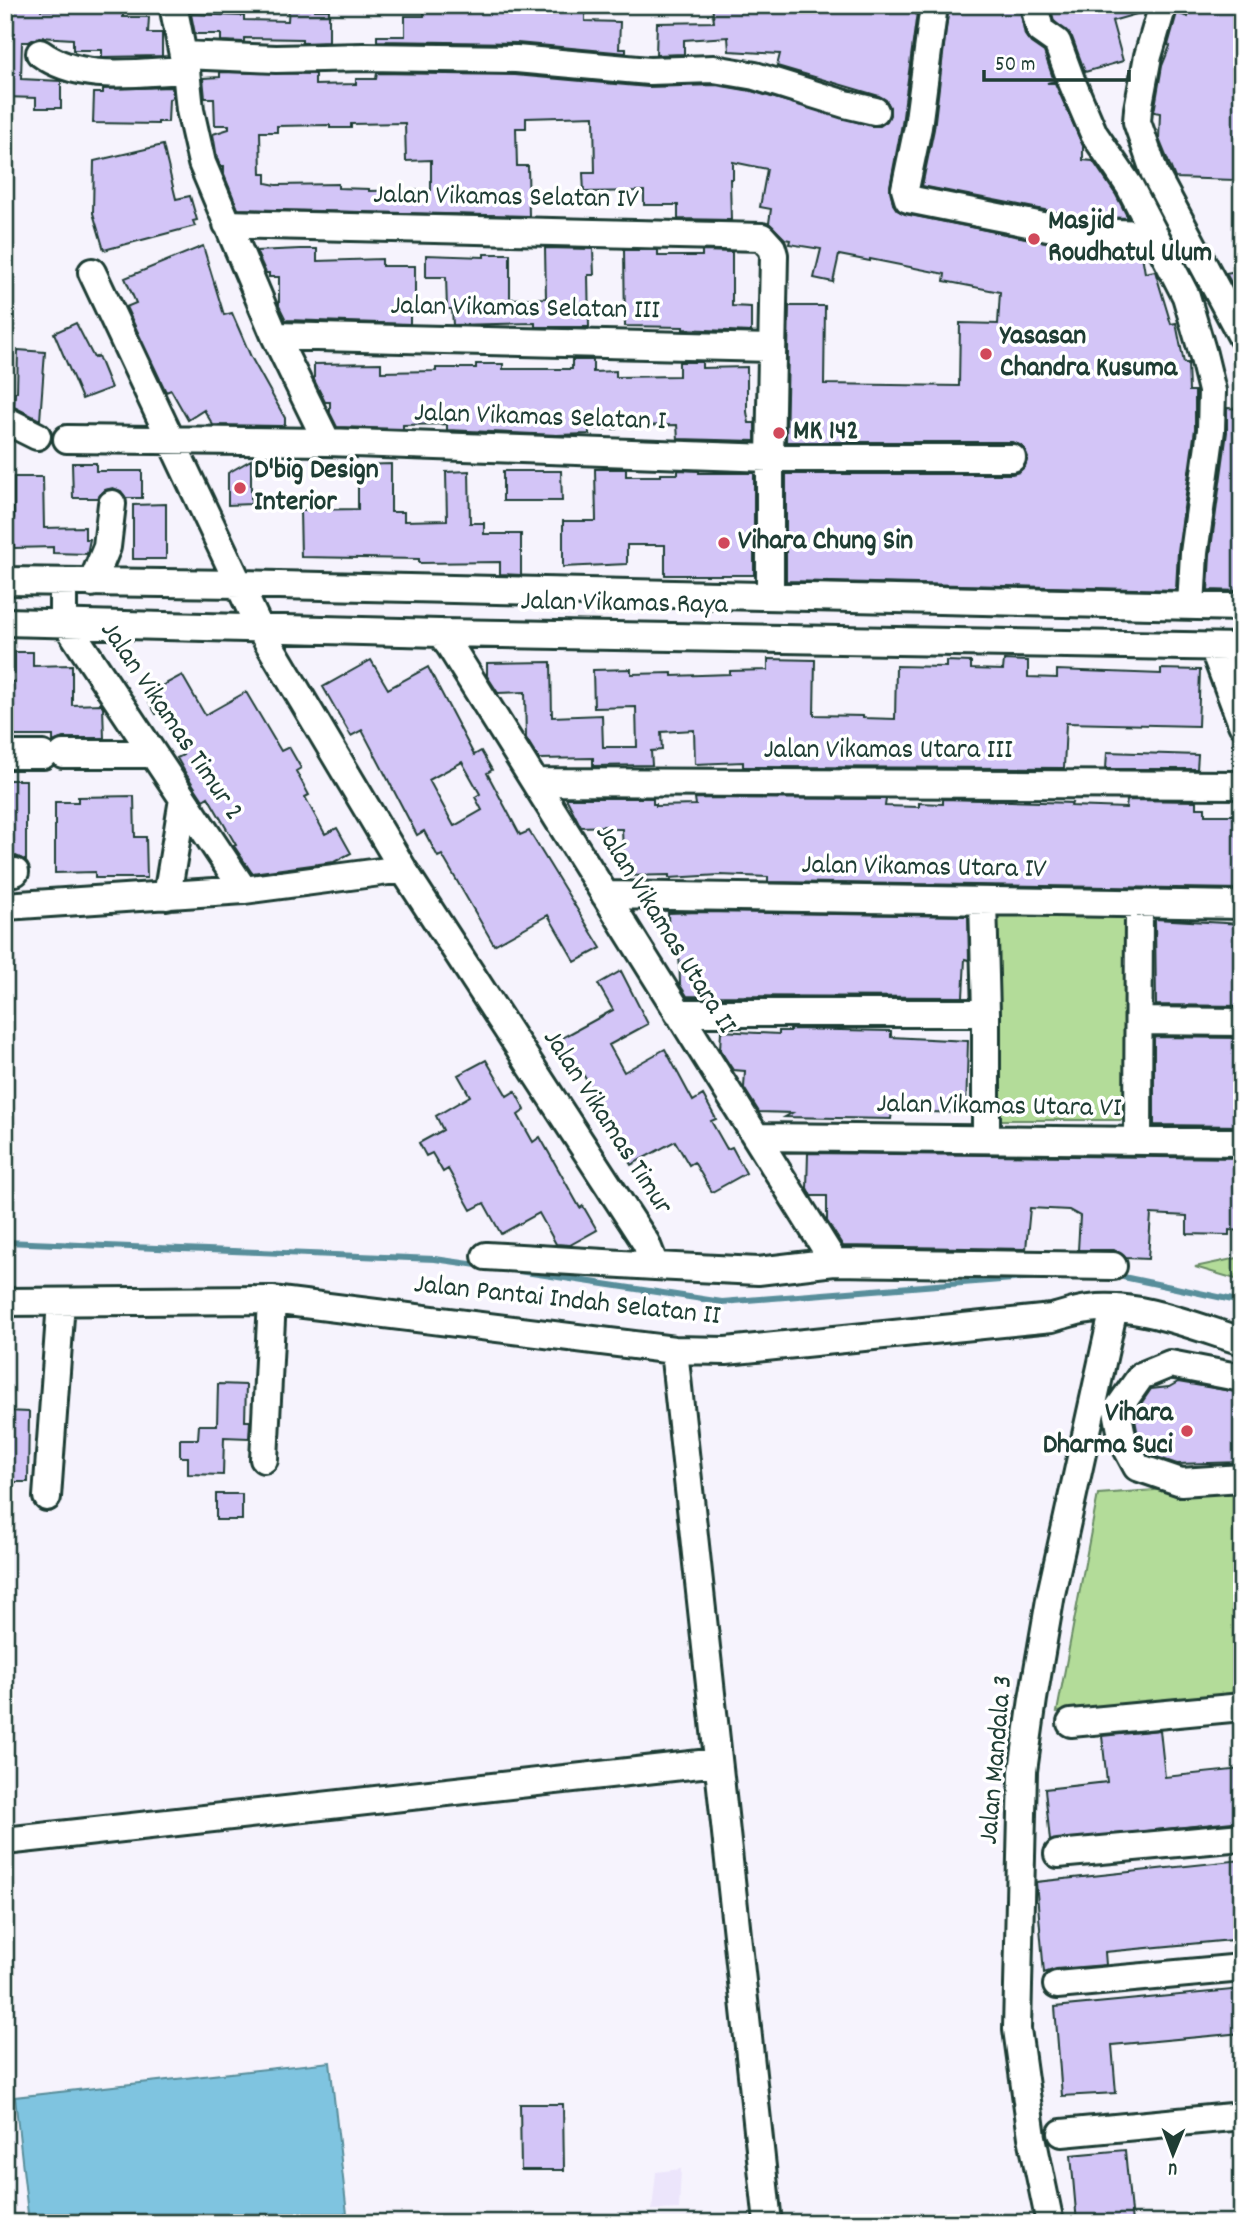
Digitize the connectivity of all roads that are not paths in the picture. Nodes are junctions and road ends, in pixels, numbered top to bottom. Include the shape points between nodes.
1 (173, 5) edge
2 (934, 5) edge
3 (1034, 5) edge
4 (1163, 5) edge
5 (40, 53) dead end
6 (184, 62) junction
7 (875, 111) dead end
8 (227, 224) junction
9 (1153, 234) junction
10 (92, 272) dead end
11 (275, 336) junction
12 (1242, 337) edge
13 (772, 348) junction
14 (5, 420) edge
15 (37, 436) dead end
16 (67, 439) dead end
17 (170, 440) junction
18 (327, 442) junction
19 (770, 458) junction
20 (1012, 458) dead end
21 (112, 504) dead end
22 (5, 582) edge
23 (92, 583) junction
24 (242, 588) junction
25 (770, 596) junction
26 (64, 603) junction
27 (1191, 606) junction
28 (1242, 607) edge
29 (5, 622) edge
30 (257, 622) junction
31 (440, 633) junction
32 (1213, 647) junction
33 (1242, 647) edge
34 (1242, 724) edge
35 (153, 754) junction
36 (5, 755) edge
37 (535, 782) junction
38 (1242, 785) edge
39 (183, 799) junction
40 (403, 869) junction
41 (244, 890) junction
42 (605, 895) junction
43 (167, 896) junction
44 (983, 901) junction
45 (1139, 904) junction
46 (1242, 905) edge
47 (5, 906) edge
48 (678, 1013) junction
49 (986, 1013) junction
50 (1139, 1021) junction
51 (1242, 1022) edge
52 (756, 1137) junction
53 (986, 1138) junction
54 (1138, 1141) junction
55 (1242, 1142) edge
56 (486, 1256) dead end
57 (834, 1262) junction
58 (655, 1266) junction
59 (1112, 1266) dead end
60 (272, 1300) junction
61 (5, 1302) edge
62 (61, 1302) junction
63 (1114, 1308) junction
64 (1242, 1341) edge
65 (674, 1350) junction
66 (1242, 1378) edge
67 (264, 1459) dead end
68 (1242, 1478) edge
69 (47, 1497) dead end
70 (1242, 1707) edge
71 (1071, 1723) dead end
72 (718, 1762) junction
73 (1242, 1837) edge
74 (5, 1840) edge
75 (1058, 1854) dead end
76 (1242, 1968) edge
77 (1057, 1985) dead end
78 (1242, 2116) edge
79 (1062, 2133) dead end
80 (768, 2223) edge
81 (1050, 2223) edge

1 - 6 street
2 - 9 street via 905,189 908,199 1073,232
3 - 9 street via 1040,30 1057,42 1094,134 1130,187
4 - 12 street via 1137,122 1155,174
5 - 6 street via 65,66 108,74
6 - 7 street via 516,59 649,71 714,69 755,76
6 - 8 street via 197,146
8 - 11 street
8 - 13 street, Jalan Vikamas Selatan IV via 755,236 768,242 774,255
9 - 27 street via 1186,296 1212,391
10 - 17 street, Jalan Vikamas Timur
11 - 13 street, Jalan Vikamas Selatan III
11 - 18 street
13 - 19 street
14 - 15 street
16 - 17 street, Jalan Vikamas Selatan I
17 - 18 street, Jalan Vikamas Selatan I
17 - 24 street, Jalan Vikamas Timur
18 - 19 street, Jalan Vikamas Selatan I
19 - 20 street, Jalan Vikamas Selatan I
19 - 25 street
21 - 23 street via 107,547
22 - 26 street, Jalan Vikamas Raya
23 - 24 street, Jalan Vikamas Raya
23 - 26 street, Jalan Vikamas Raya
24 - 25 street, Jalan Vikamas Raya
24 - 30 street, Jalan Vikamas Timur
25 - 27 street, Jalan Vikamas Raya
26 - 29 street, Jalan Vikamas Raya
26 - 30 street, Jalan Vikamas Raya
26 - 35 street, Jalan Vikamas Timur 2
27 - 28 street, Jalan Vikamas Raya
30 - 31 street, Jalan Vikamas Raya
30 - 40 street, Jalan Vikamas Timur
31 - 32 street, Jalan Vikamas Raya
31 - 37 street, Jalan Vikamas Utara II
32 - 33 street, Jalan Vikamas Raya
32 - 34 street
35 - 36 street
35 - 39 street, Jalan Vikamas Timur 2
37 - 38 street, Jalan Vikamas Utara III
37 - 42 street, Jalan Vikamas Utara II
39 - 41 street, Jalan Vikamas Timur 2
39 - 43 street
40 - 41 street
40 - 58 street, Jalan Vikamas Timur via 646,1243
41 - 43 street
42 - 44 street, Jalan Vikamas Utara IV
42 - 48 street, Jalan Vikamas Utara II
43 - 47 street
44 - 45 street, Jalan Vikamas Utara IV
44 - 49 street
45 - 46 street, Jalan Vikamas Utara IV
45 - 50 street
48 - 49 street
48 - 52 street, Jalan Vikamas Utara II
49 - 53 street
50 - 51 street
50 - 54 street
52 - 53 street, Jalan Vikamas Utara VI
52 - 57 street, Jalan Vikamas Utara II
53 - 54 street, Jalan Vikamas Utara VI
54 - 55 street, Jalan Vikamas Utara VI
56 - 58 street
57 - 58 street via 758,1271
57 - 59 street
60 - 62 street, Jalan Pantai Indah Selatan II
60 - 65 street, Jalan Pantai Indah Selatan II
60 - 67 street
61 - 62 street, Jalan Pantai Indah Selatan II
62 - 69 street
63 - 64 street, Jalan Pantai Indah Selatan II
63 - 65 street, Jalan Pantai Indah Selatan II via 757,1349
63 - 81 street, Jalan Mandala 3 via 1051,1594 1023,1771 1017,2029
65 - 72 street
66 - 68 street via 1170,1364 1141,1376 1117,1410 1123,1441 1137,1467 1181,1482
70 - 71 street
72 - 74 street
72 - 80 street
73 - 75 street
76 - 77 street
78 - 79 street

